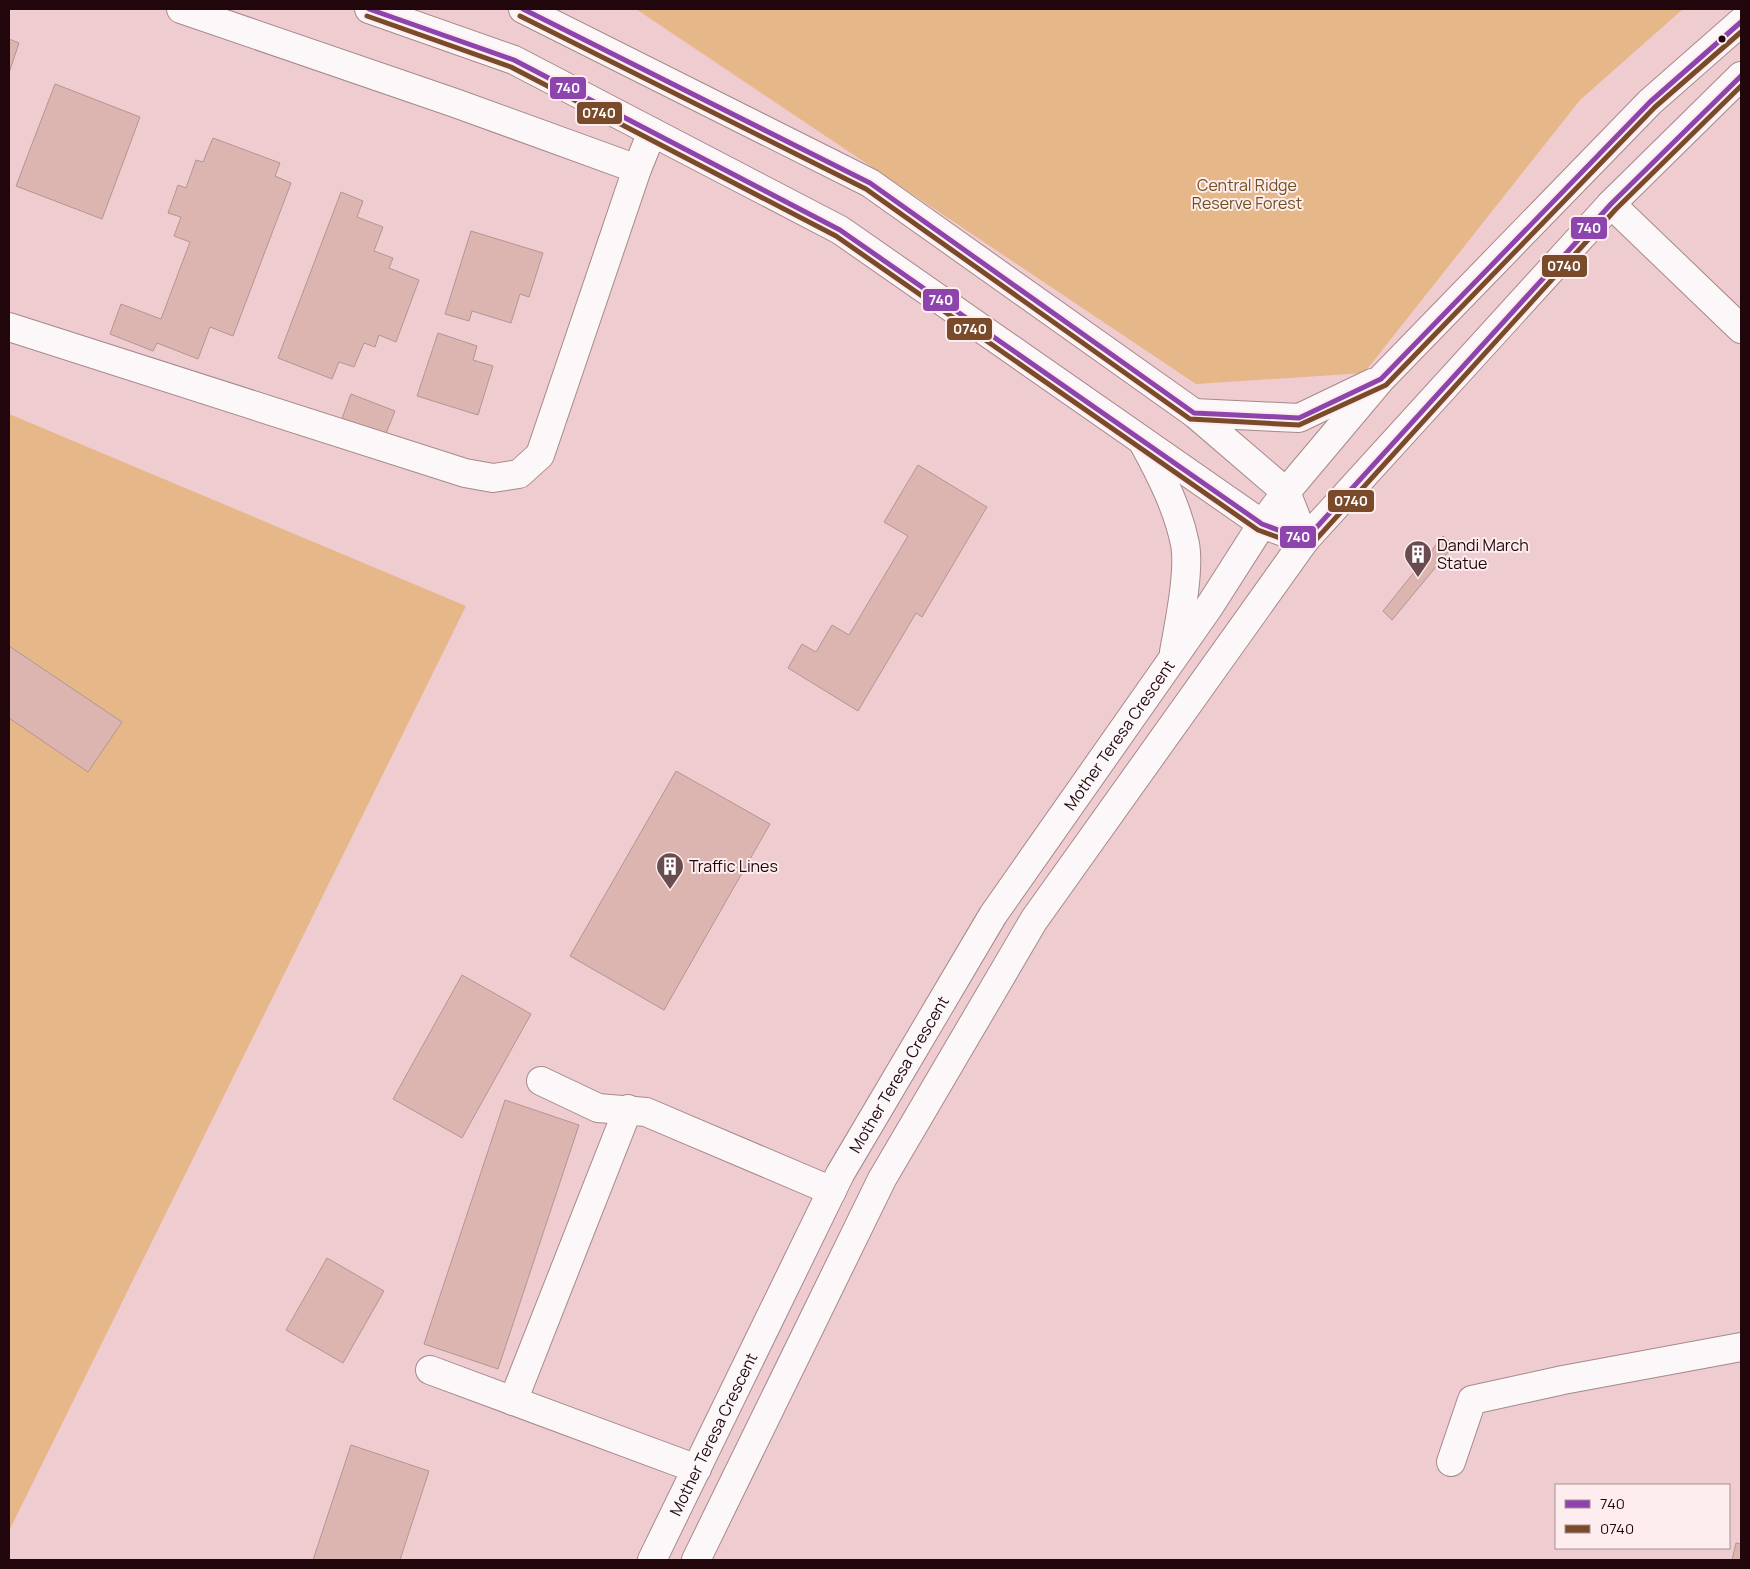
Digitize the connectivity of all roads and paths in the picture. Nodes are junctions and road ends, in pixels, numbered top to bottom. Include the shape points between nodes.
1 (181, 9) edge
2 (369, 9) edge
3 (523, 9) edge
4 (1741, 22) edge
5 (1741, 76) edge
6 (652, 132) junction
7 (637, 169) junction
8 (1611, 204) junction
9 (9, 327) edge
10 (1741, 329) edge
11 (1381, 379) junction
12 (1194, 413) junction
13 (1142, 442) junction
14 (1286, 492) junction
15 (1262, 524) junction
16 (1305, 540) junction
17 (1173, 658) junction
18 (541, 1080) dead end
19 (628, 1109) junction
20 (832, 1191) junction
21 (1741, 1347) edge
22 (430, 1370) dead end
23 (513, 1401) junction
24 (1451, 1462) dead end
25 (697, 1470) junction
26 (652, 1560) edge
27 (696, 1560) edge

1 - 7 main road
2 - 6 main road via 514,60
3 - 12 main road via 870,183
4 - 11 main road, Mother Teresa Crescent via 1650,102
5 - 8 main road
6 - 7 main road
6 - 13 main road via 840,230
7 - 9 main road via 540,455 520,474 493,478 465,473
8 - 10 main road
8 - 16 main road
11 - 12 main road via 1299,418
11 - 14 main road, Mother Teresa Crescent
12 - 14 main road
13 - 15 main road
13 - 17 main road via 1170,497 1186,546 1184,590
14 - 15 main road, Mother Teresa Crescent
14 - 16 main road
15 - 16 main road
15 - 17 main road, Mother Teresa Crescent
16 - 27 main road via 1034,920 882,1179
17 - 20 main road, Mother Teresa Crescent via 993,915
18 - 19 main road via 598,1108
19 - 20 main road via 646,1112
19 - 23 main road
20 - 25 main road, Mother Teresa Crescent
21 - 24 main road via 1472,1400
22 - 23 main road
23 - 25 main road
25 - 26 main road, Mother Teresa Crescent

